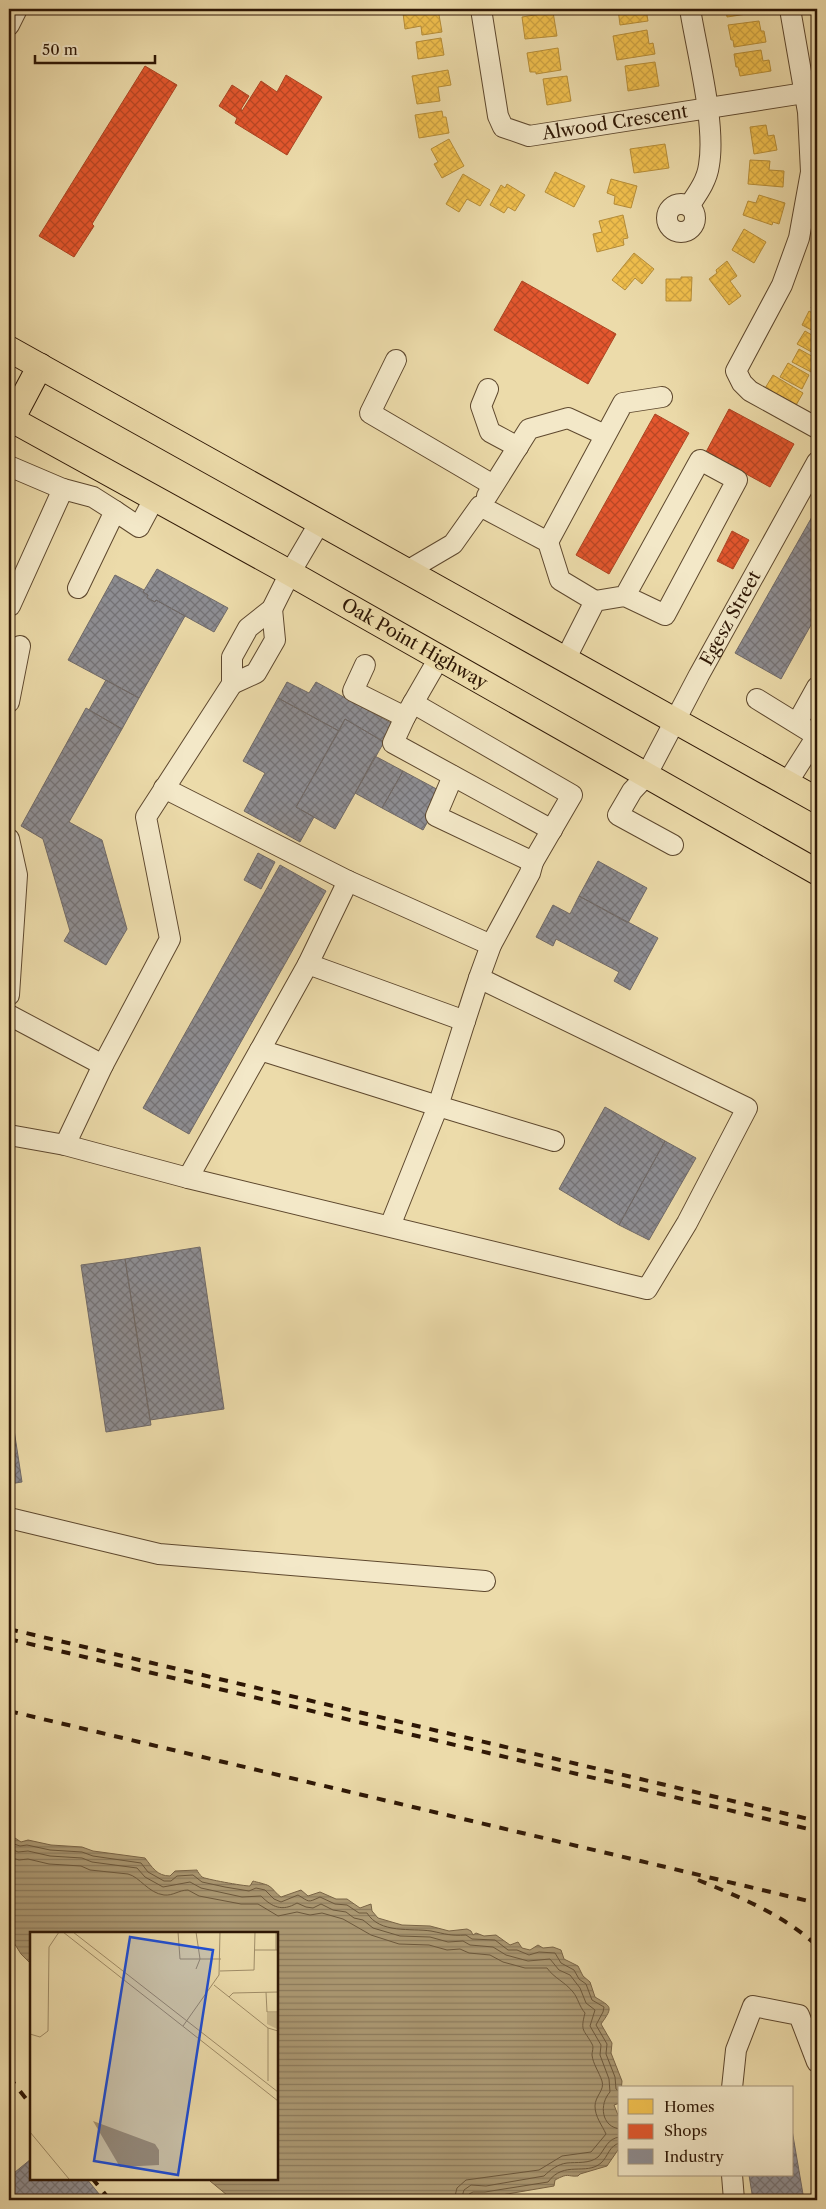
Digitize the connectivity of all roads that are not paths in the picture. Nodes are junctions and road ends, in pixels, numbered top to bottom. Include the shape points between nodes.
1 (17, 9) edge
2 (481, 9) edge
3 (690, 9) edge
4 (790, 9) edge
5 (9, 25) edge
6 (811, 92) edge
7 (707, 108) junction
8 (689, 206) dead end
9 (9, 349) edge
10 (396, 360) dead end
11 (40, 366) junction
12 (488, 389) dead end
13 (662, 397) dead end
14 (10, 419) edge
15 (817, 428) edge
16 (605, 435) junction
17 (518, 447) junction
18 (817, 462) edge
19 (9, 466) edge
20 (493, 485) junction
21 (63, 489) junction
22 (154, 498) junction
23 (480, 506) junction
24 (115, 511) junction
25 (320, 522) junction
26 (548, 542) junction
27 (407, 571) junction
28 (290, 574) junction
29 (78, 588) dead end
30 (625, 596) junction
31 (595, 600) junction
32 (10, 606) edge
33 (272, 609) junction
34 (20, 646) dead end
35 (439, 658) junction
36 (565, 660) junction
37 (365, 665) dead end
38 (232, 684) junction
39 (817, 687) edge
40 (756, 699) dead end
41 (9, 702) edge
42 (409, 710) junction
43 (676, 720) junction
44 (797, 723) junction
45 (817, 736) edge
46 (453, 776) junction
47 (646, 776) junction
48 (787, 783) junction
49 (164, 788) junction
50 (817, 800) edge
51 (552, 830) junction
52 (9, 839) edge
53 (673, 845) dead end
54 (533, 862) junction
55 (817, 872) edge
56 (348, 880) junction
57 (491, 945) junction
58 (308, 964) junction
59 (479, 978) junction
60 (9, 995) edge
61 (9, 1014) edge
62 (464, 1021) junction
63 (260, 1050) junction
64 (103, 1065) junction
65 (438, 1106) junction
66 (9, 1135) edge
67 (554, 1141) dead end
68 (65, 1146) junction
69 (188, 1178) junction
70 (390, 1226) junction
71 (9, 1518) edge
72 (485, 1581) dead end
73 (817, 2062) edge
74 (732, 2086) edge
75 (732, 2176) edge
76 (734, 2200) edge

1 - 5 street
2 - 7 street, Alwood Crescent via 502,127 529,136
3 - 7 street
4 - 6 street
6 - 7 street, Alwood Crescent
6 - 15 street via 808,112 811,172 799,238 782,285 736,371 742,384 750,391
7 - 8 street via 709,165 705,179
9 - 11 main road
10 - 20 street via 370,413
11 - 14 main road
11 - 25 main road
12 - 17 street via 481,406 490,432
13 - 16 street via 623,404
14 - 22 main road, Oak Point Highway
16 - 17 street via 568,418 529,429
16 - 26 street
17 - 20 street
18 - 43 street, Egesz Street
19 - 21 street
20 - 23 street
21 - 24 street via 93,497
21 - 32 street
22 - 24 street via 140,527
22 - 28 main road, Oak Point Highway
23 - 26 street
23 - 27 street via 453,544
24 - 29 street
25 - 27 main road
25 - 28 street
26 - 31 street via 560,580
27 - 36 main road
28 - 33 street
28 - 35 main road, Oak Point Highway
30 - 30 street via 665,615 737,480 700,460
30 - 31 street
31 - 36 street
33 - 38 street via 248,628 232,657
33 - 38 street via 275,640 256,673
34 - 41 street
35 - 42 street
35 - 47 main road, Oak Point Highway
36 - 43 main road
37 - 42 street via 353,691
38 - 49 street
39 - 44 street
40 - 44 street
42 - 46 street via 393,743
42 - 51 street via 572,796
43 - 47 street, Egesz Street
43 - 48 main road
44 - 45 street
45 - 48 street
46 - 51 street
46 - 54 street via 436,816
47 - 53 street, Egesz Street via 632,791 618,815
47 - 55 main road, Oak Point Highway
48 - 50 main road
49 - 56 street
49 - 64 street via 146,817 170,938
51 - 54 street
52 - 60 street via 17,875
54 - 57 street
56 - 57 street
56 - 58 street
57 - 59 street
58 - 62 street
58 - 63 street
59 - 62 street
59 - 70 street via 747,1108 687,1223 647,1289
61 - 64 street
62 - 65 street
63 - 65 street
63 - 69 street
64 - 68 street
65 - 67 street
65 - 70 street
66 - 68 street
68 - 69 street
69 - 70 street
71 - 72 street via 159,1554
73 - 74 street via 799,2015 753,2006 736,2050
75 - 76 street

